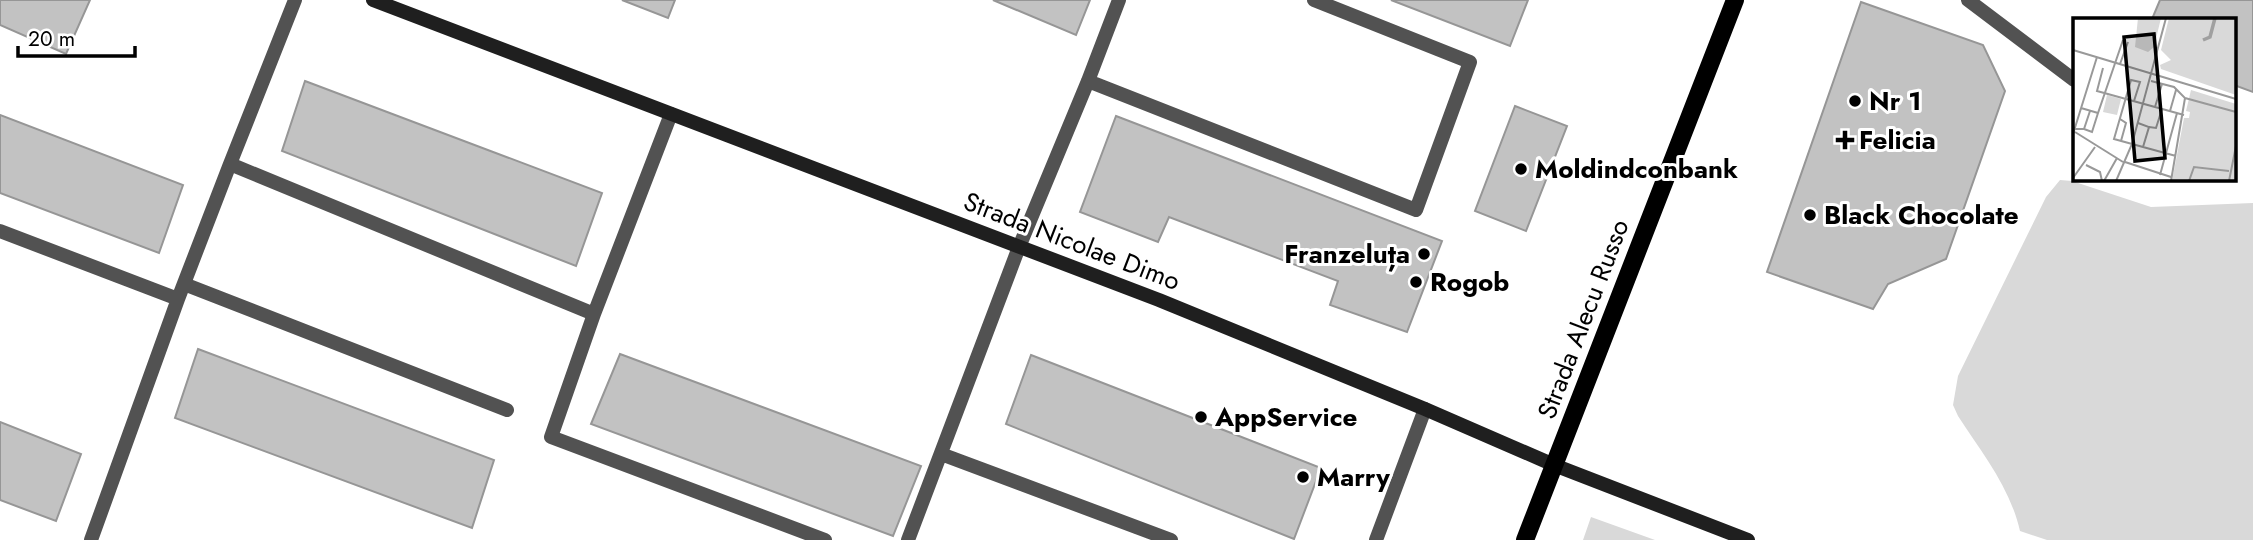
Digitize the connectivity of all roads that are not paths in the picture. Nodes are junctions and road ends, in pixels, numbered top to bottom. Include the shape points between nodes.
1 (295, 0) edge
2 (373, 0) edge
3 (1119, 0) edge
4 (1314, 0) edge
5 (1735, 0) edge
6 (1968, 0) edge
7 (2073, 79) edge
8 (1088, 81) junction
9 (671, 114) junction
10 (230, 164) junction
11 (0, 231) edge
12 (1019, 247) junction
13 (184, 284) junction
14 (178, 299) junction
15 (594, 314) junction
16 (1425, 409) junction
17 (507, 410) dead end
18 (941, 454) junction
19 (1554, 465) junction
20 (91, 540) edge
21 (825, 540) edge
22 (908, 540) edge
23 (1171, 540) edge
24 (1376, 540) edge
25 (1525, 540) edge
26 (1748, 540) edge

1 - 10 street
2 - 9 main road, Strada Nicolae Dimo
3 - 8 street
4 - 8 street via 1471,62 1416,211
5 - 19 main road, Strada Alecu Russo
6 - 7 street
8 - 12 street
9 - 12 main road, Strada Nicolae Dimo
9 - 15 street
10 - 13 street
10 - 15 street
11 - 14 street
12 - 16 main road, Strada Nicolae Dimo
12 - 18 street
13 - 14 street
13 - 17 street
14 - 20 street
15 - 21 street via 551,437
16 - 19 main road, Strada Nicolae Dimo
16 - 24 street
18 - 22 street
18 - 23 street
19 - 25 main road, Strada Alecu Russo
19 - 26 main road, Strada Nicolae Dimo

